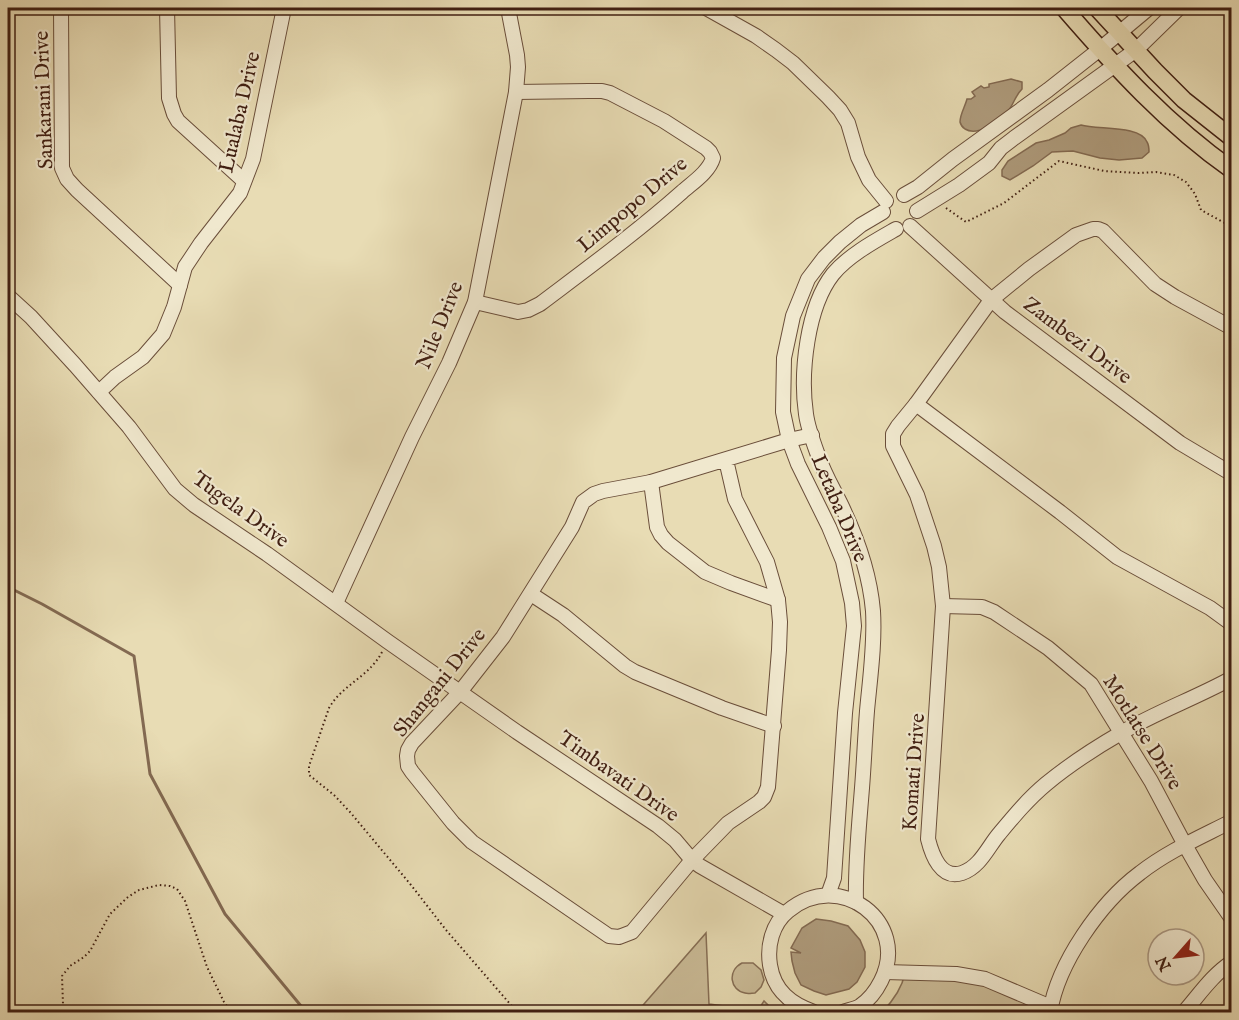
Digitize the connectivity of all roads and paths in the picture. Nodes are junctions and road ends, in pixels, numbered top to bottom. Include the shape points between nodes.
1 (61, 8) edge
2 (167, 8) edge
3 (284, 8) edge
4 (508, 8) edge
5 (706, 8) edge
6 (1064, 8) edge
7 (1097, 8) edge
8 (1149, 8) edge
9 (1179, 8) edge
10 (1120, 32) junction
11 (1100, 49) junction
12 (1136, 50) junction
13 (1115, 66) junction
14 (516, 92) junction
15 (1004, 123) junction
16 (1014, 138) junction
17 (1232, 138) edge
18 (1232, 170) edge
19 (934, 174) junction
20 (244, 181) junction
21 (947, 192) junction
22 (904, 195) junction
23 (932, 202) junction
24 (885, 207) junction
25 (917, 212) junction
26 (910, 226) junction
27 (1232, 227) edge
28 (896, 229) junction
29 (180, 285) junction
30 (8, 296) edge
31 (992, 300) junction
32 (475, 302) junction
33 (1232, 328) edge
34 (99, 392) junction
35 (916, 404) junction
36 (812, 435) junction
37 (789, 440) junction
38 (726, 460) junction
39 (1232, 474) edge
40 (651, 482) junction
41 (531, 594) junction
42 (778, 600) junction
43 (336, 603) junction
44 (943, 606) junction
45 (1232, 624) edge
46 (387, 641) junction
47 (1232, 678) edge
48 (460, 692) junction
49 (774, 726) junction
50 (1122, 732) junction
51 (1232, 821) edge
52 (1185, 845) junction
53 (692, 860) junction
54 (828, 895) junction
55 (856, 902) junction
56 (784, 914) junction
57 (1232, 919) edge
58 (1232, 962) edge
59 (885, 972) junction
60 (1051, 1010) edge
61 (61, 1012) edge
62 (231, 1012) edge
63 (517, 1012) edge
64 (814, 1012) edge
65 (843, 1012) edge
66 (1184, 1012) edge

1 - 29 street, Sankarani Drive via 62,168 66,179
2 - 20 street via 169,98 174,114
3 - 20 street, Lualaba Drive via 253,159
4 - 14 street, Nile Drive via 517,55
5 - 24 street via 777,50 840,110 858,157
6 - 11 main road
7 - 10 main road
8 - 10 street
9 - 12 street
10 - 11 street
10 - 12 main road
11 - 13 main road
11 - 15 street
12 - 13 street
12 - 17 main road via 1184,100
13 - 16 street
13 - 18 main road via 1209,155
14 - 32 street, Nile Drive
14 - 32 street, Limpopo Drive via 610,93 664,121 713,158 650,221 540,304 518,312
15 - 16 street
15 - 19 street
16 - 21 street via 989,163
19 - 21 street
19 - 22 street
20 - 29 street, Lualaba Drive via 237,198 185,267
21 - 23 street
22 - 24 street via 891,197
22 - 25 street via 913,201
23 - 25 street
23 - 27 path via 966,222 1004,203 1059,161 1104,171 1174,175 1186,182 1201,210
24 - 28 street via 885,221
24 - 37 street, Letaba Drive via 840,242 808,279 793,316 784,358 783,412
25 - 26 street
26 - 28 street
26 - 31 street, Zambezi Drive
28 - 36 street, Letaba Drive via 843,265 821,294 813,314 805,367 805,402
29 - 34 street, Lualaba Drive via 163,334 143,357
30 - 34 street, Tugela Drive
31 - 33 street, Komati Drive via 1076,235 1098,229 1155,284
31 - 35 street, Komati Drive
31 - 39 street, Zambezi Drive via 1180,443
32 - 43 street, Nile Drive
34 - 43 street, Tugela Drive via 180,494
35 - 44 street, Komati Drive via 898,426 892,441 917,495 934,546
35 - 45 street via 1117,557
36 - 37 street, Shangani Drive
36 - 55 street, Letaba Drive via 819,460 859,545 872,604
37 - 38 street, Shangani Drive
37 - 54 street, Letaba Drive via 843,561 854,626 834,878
38 - 40 street, Shangani Drive
38 - 42 street via 735,499 772,575
40 - 41 street, Shangani Drive via 603,490 583,502
40 - 42 street via 657,527 668,543 705,572
41 - 48 street, Shangani Drive
41 - 49 street via 564,615 634,672
42 - 49 street
43 - 46 street, Tugela Drive
44 - 50 street, Motlatse Drive via 989,609 1048,648 1091,684
44 - 50 street, Komati Drive via 928,839 937,864 944,870 951,874 973,867 1045,784
46 - 48 street, Tugela Drive
46 - 63 path via 373,666 333,701 309,775 366,830
47 - 50 street, Komati Drive
48 - 53 street, Timbavati Drive via 658,826
48 - 53 street, Shangani Drive via 412,743 407,756 417,780 472,842 597,929 615,937 632,932
49 - 53 street via 764,797 728,823
50 - 52 street, Motlatse Drive
51 - 52 street
52 - 57 street, Motlatse Drive
52 - 60 street via 1138,874 1095,919 1065,966
53 - 56 street, Timbavati Drive
54 - 55 street
54 - 56 street via 796,903
55 - 59 street via 872,915 883,932
56 - 64 street via 772,932 768,953 771,974 782,993 798,1007
58 - 66 street via 1209,981
59 - 60 street via 985,979
59 - 65 street via 876,991 860,1006
61 - 62 path via 62,975 90,951 112,911 135,892 165,885 175,887 183,896 207,967

